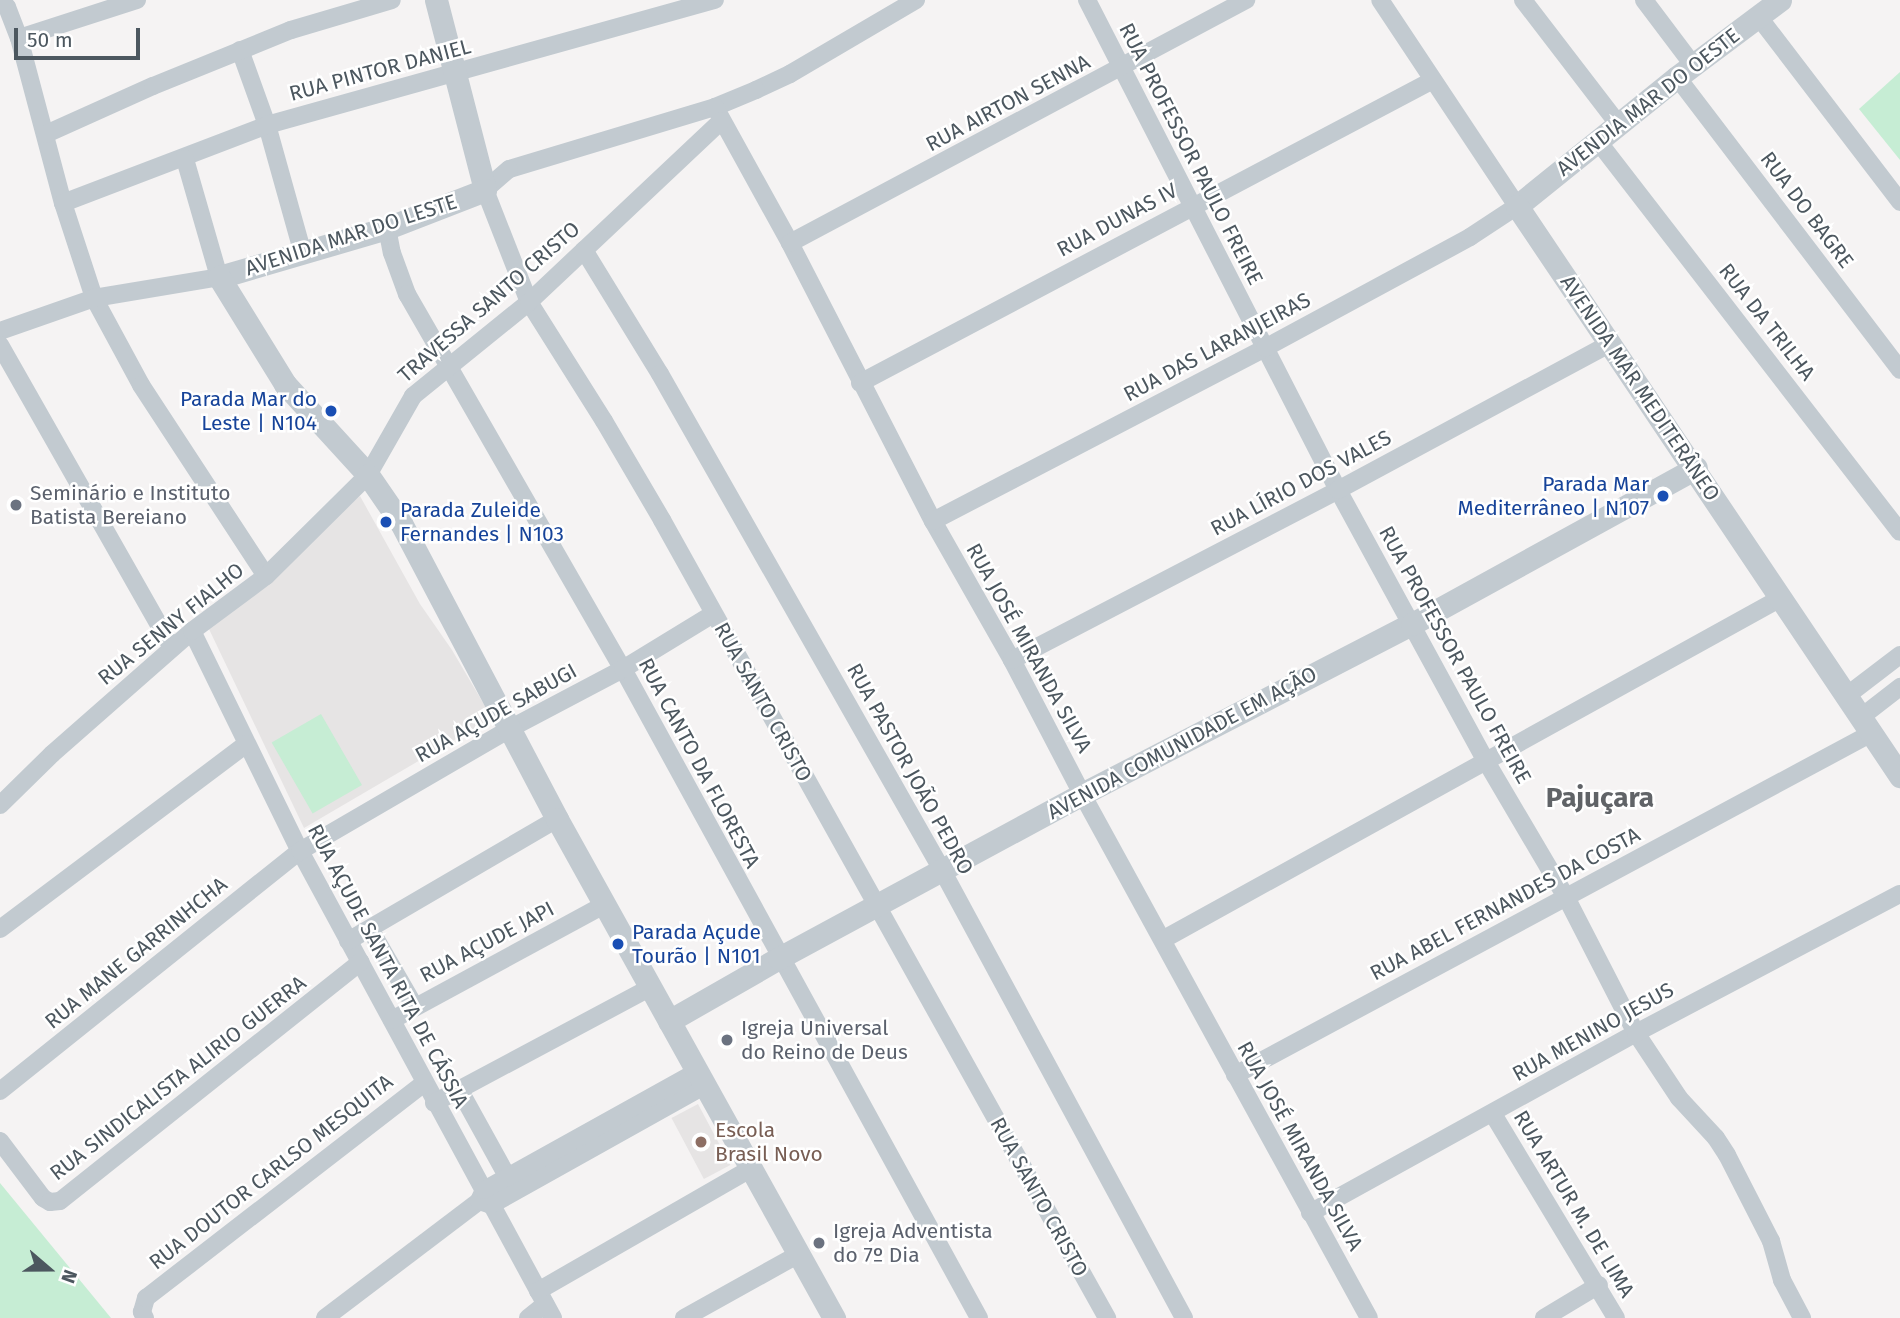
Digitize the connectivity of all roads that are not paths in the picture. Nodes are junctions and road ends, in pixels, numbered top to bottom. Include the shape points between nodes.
1 (137, 0) edge
2 (392, 0) edge
3 (436, 0) edge
4 (715, 0) edge
5 (1087, 0) edge
6 (1246, 0) edge
7 (1380, 0) edge
8 (1523, 0) edge
9 (1644, 0) edge
10 (0, 1) edge
11 (906, 2) edge
12 (1772, 5) edge
13 (19, 38) junction
14 (240, 50) junction
15 (1121, 69) junction
16 (1685, 71) junction
17 (456, 73) junction
18 (1433, 79) junction
19 (718, 114) junction
20 (267, 125) junction
21 (1619, 125) junction
22 (46, 134) junction
23 (1597, 140) junction
24 (186, 159) junction
25 (485, 190) junction
26 (63, 202) junction
27 (1900, 202) edge
28 (1190, 206) junction
29 (1517, 206) junction
30 (387, 228) junction
31 (790, 243) junction
32 (302, 250) junction
33 (584, 250) junction
34 (219, 277) junction
35 (93, 298) junction
36 (529, 302) junction
37 (0, 331) edge
38 (1609, 344) junction
39 (0, 345) edge
40 (1265, 348) junction
41 (449, 367) junction
42 (1900, 370) edge
43 (860, 383) junction
44 (1696, 468) junction
45 (368, 475) junction
46 (1338, 490) junction
47 (933, 521) junction
48 (1900, 532) edge
49 (266, 576) junction
50 (1781, 598) junction
51 (713, 614) junction
52 (1412, 624) junction
53 (192, 631) junction
54 (172, 649) junction
55 (1900, 655) edge
56 (1013, 660) junction
57 (622, 669) junction
58 (1900, 687) edge
59 (1845, 697) junction
60 (1865, 726) junction
61 (511, 728) junction
62 (246, 744) junction
63 (1487, 762) junction
64 (1900, 776) edge
65 (1082, 794) junction
66 (0, 805) edge
67 (557, 820) junction
68 (300, 851) junction
69 (942, 870) junction
70 (1900, 894) edge
71 (1566, 897) junction
72 (604, 905) junction
73 (877, 906) junction
74 (0, 929) edge
75 (370, 929) junction
76 (1164, 939) junction
77 (348, 941) junction
78 (779, 958) junction
79 (360, 962) junction
80 (651, 987) junction
81 (415, 1007) junction
82 (392, 1020) junction
83 (670, 1021) junction
84 (1636, 1033) junction
85 (1235, 1075) junction
86 (700, 1079) junction
87 (424, 1083) junction
88 (459, 1089) junction
89 (0, 1091) edge
90 (434, 1103) junction
91 (1493, 1114) junction
92 (0, 1141) edge
93 (750, 1169) junction
94 (512, 1184) junction
95 (484, 1199) junction
96 (1310, 1213) junction
97 (799, 1254) junction
98 (1599, 1285) junction
99 (545, 1305) edge
100 (145, 1318) edge
101 (325, 1318) edge
102 (528, 1318) edge
103 (684, 1318) edge
104 (834, 1318) edge
105 (979, 1318) edge
106 (1107, 1318) edge
107 (1184, 1318) edge
108 (1369, 1318) edge
109 (1544, 1318) edge
110 (1616, 1318) edge
111 (1801, 1318) edge

1 - 13 street
2 - 14 street
3 - 17 street, RUA SANTO CRISTO
4 - 17 street, RUA PINTOR DANIEL
5 - 15 street, RUA PROFESSOR PAULO FREIRE
6 - 15 street, RUA AIRTON SENNA
7 - 18 street, AVENIDA MAR MEDITERÂNEO
8 - 21 street
9 - 16 street, RUA DO BAGRE
10 - 13 street
11 - 19 street, AVENIDA MAR DO LESTE
12 - 16 street, AVENDIA MAR DO OESTE
12 - 27 street
13 - 22 street
14 - 20 street
14 - 22 street
15 - 28 street, RUA PROFESSOR PAULO FREIRE
15 - 31 street, RUA AIRTON SENNA
16 - 21 street, AVENDIA MAR DO OESTE
16 - 42 street, RUA DO BAGRE
17 - 20 street, RUA PINTOR DANIEL
17 - 25 street, RUA SANTO CRISTO
18 - 28 street, RUA DUNAS IV
18 - 29 street, AVENIDA MAR MEDITERÂNEO
19 - 25 street, AVENIDA MAR DO LESTE via 509,169
19 - 31 street, RUA JOSÉ MIRANDA SILVA
19 - 33 street, TRAVESSA SANTO CRISTO
20 - 24 street, RUA PINTOR DANIEL
20 - 32 street
21 - 23 street, AVENDIA MAR DO OESTE
22 - 26 street
23 - 29 street, AVENDIA MAR DO OESTE
23 - 48 street, RUA DA TRILHA
24 - 26 street, RUA PINTOR DANIEL
24 - 34 street
25 - 30 street, AVENIDA MAR DO LESTE
25 - 36 street, RUA SANTO CRISTO
26 - 35 street
28 - 40 street, RUA PROFESSOR PAULO FREIRE
28 - 43 street, RUA DUNAS IV
29 - 38 street, AVENIDA MAR MEDITERÂNEO
29 - 40 street, RUA DAS LARANJEIRAS via 1470,237
30 - 32 street, AVENIDA MAR DO LESTE
30 - 41 street, RUA CANTO DA FLORESTA via 407,294
31 - 43 street, RUA JOSÉ MIRANDA SILVA
32 - 34 street, AVENIDA MAR DO LESTE
33 - 36 street, TRAVESSA SANTO CRISTO
33 - 69 street, RUA PASTOR JOÃO PEDRO via 660,373
34 - 35 street, AVENIDA MAR DO LESTE
34 - 45 street via 285,384
35 - 37 street, AVENIDA MAR DO LESTE
35 - 49 street via 141,385
36 - 41 street, TRAVESSA SANTO CRISTO
36 - 51 street, RUA SANTO CRISTO via 604,421
38 - 44 street, AVENIDA MAR MEDITERÂNEO
38 - 46 street, RUA LÍRIO DOS VALES
39 - 54 street
40 - 46 street, RUA PROFESSOR PAULO FREIRE
40 - 47 street, RUA DAS LARANJEIRAS
41 - 45 street, TRAVESSA SANTO CRISTO via 413,396
41 - 57 street, RUA CANTO DA FLORESTA
43 - 47 street, RUA JOSÉ MIRANDA SILVA
44 - 50 street, AVENIDA MAR MEDITERÂNEO
44 - 52 street, AVENIDA COMUNIDADE EM AÇÃO
45 - 49 street, RUA SENNY FIALHO
45 - 61 street via 401,523
46 - 52 street, RUA PROFESSOR PAULO FREIRE
46 - 56 street, RUA LÍRIO DOS VALES
47 - 56 street, RUA JOSÉ MIRANDA SILVA
49 - 53 street, RUA SENNY FIALHO
50 - 59 street, AVENIDA MAR MEDITERÂNEO
50 - 63 street
51 - 57 street, RUA AÇUDE SABUGI
51 - 73 street, RUA SANTO CRISTO
52 - 63 street, RUA PROFESSOR PAULO FREIRE
52 - 65 street, AVENIDA COMUNIDADE EM AÇÃO
53 - 54 street, RUA SENNY FIALHO
53 - 62 street, RUA AÇUDE SANTA RITA DE CÁSSIA
54 - 66 street, RUA SENNY FIALHO
55 - 59 street
56 - 65 street, RUA JOSÉ MIRANDA SILVA
57 - 61 street, RUA AÇUDE SABUGI
57 - 78 street, RUA CANTO DA FLORESTA
58 - 60 street, RUA ABEL FERNANDES DA COSTA
59 - 60 street, AVENIDA MAR MEDITERÂNEO
60 - 64 street, AVENIDA MAR MEDITERÂNEO
60 - 71 street, RUA ABEL FERNANDES DA COSTA
61 - 67 street
61 - 68 street, RUA AÇUDE SABUGI
62 - 68 street, RUA AÇUDE SANTA RITA DE CÁSSIA
62 - 74 street
63 - 71 street, RUA PROFESSOR PAULO FREIRE
63 - 76 street
65 - 69 street, AVENIDA COMUNIDADE EM AÇÃO
65 - 76 street, RUA JOSÉ MIRANDA SILVA
67 - 72 street
67 - 75 street
68 - 77 street, RUA AÇUDE SANTA RITA DE CÁSSIA
68 - 89 street, RUA MANE GARRINHCHA
69 - 73 street, AVENIDA COMUNIDADE EM AÇÃO
69 - 107 street, RUA PASTOR JOÃO PEDRO
70 - 84 street, RUA MENINO JESUS
71 - 84 street, RUA PROFESSOR PAULO FREIRE
71 - 85 street, RUA ABEL FERNANDES DA COSTA
72 - 80 street
72 - 81 street, RUA AÇUDE JAPI
73 - 78 street, AVENIDA COMUNIDADE EM AÇÃO
73 - 106 street, RUA SANTO CRISTO
75 - 77 street
75 - 81 street
76 - 85 street, RUA JOSÉ MIRANDA SILVA
77 - 79 street, RUA AÇUDE SANTA RITA DE CÁSSIA
78 - 83 street, AVENIDA COMUNIDADE EM AÇÃO
78 - 105 street, RUA CANTO DA FLORESTA
79 - 82 street, RUA AÇUDE SANTA RITA DE CÁSSIA
79 - 92 street, RUA SINDICALISTA ALIRIO GUERRA via 60,1200 43,1198
80 - 83 street
80 - 88 street
81 - 82 street, RUA AÇUDE JAPI
82 - 87 street, RUA AÇUDE SANTA RITA DE CÁSSIA
83 - 86 street
84 - 91 street, RUA MENINO JESUS
84 - 111 street, RUA PROFESSOR PAULO FREIRE via 1679,1098 1727,1155 1771,1241 1782,1280
85 - 96 street, RUA JOSÉ MIRANDA SILVA
86 - 93 street
86 - 94 street
87 - 90 street, RUA AÇUDE SANTA RITA DE CÁSSIA
87 - 100 street, RUA DOUTOR CARLSO MESQUITA via 146,1298
88 - 90 street
88 - 94 street
90 - 95 street, RUA AÇUDE SANTA RITA DE CÁSSIA
91 - 96 street, RUA MENINO JESUS
91 - 98 street, RUA ARTUR M. DE LIMA
93 - 97 street
93 - 99 street
94 - 95 street
95 - 99 street, RUA AÇUDE SANTA RITA DE CÁSSIA
95 - 101 street
96 - 108 street, RUA JOSÉ MIRANDA SILVA
97 - 103 street
97 - 104 street
98 - 109 street
98 - 110 street, RUA ARTUR M. DE LIMA
99 - 102 street

